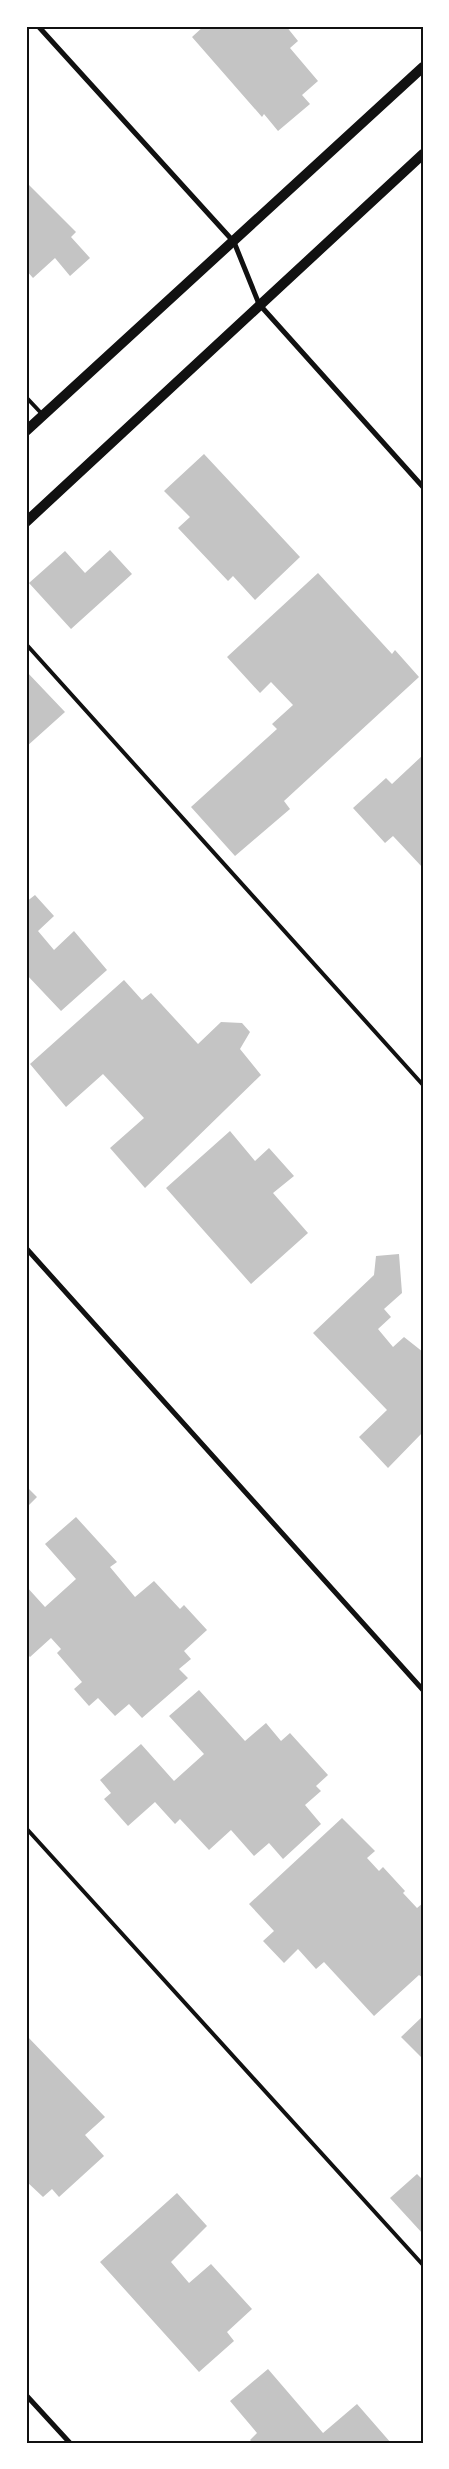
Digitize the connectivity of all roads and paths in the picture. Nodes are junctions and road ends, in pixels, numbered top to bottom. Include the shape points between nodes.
1 (38, 26) edge
2 (423, 67) edge
3 (423, 154) edge
4 (234, 242) junction
5 (259, 304) junction
6 (26, 397) edge
7 (44, 416) junction
8 (26, 431) edge
9 (423, 487) edge
10 (26, 522) edge
11 (26, 644) edge
12 (423, 1085) edge
13 (26, 1248) edge
14 (423, 1690) edge
15 (26, 1828) edge
16 (423, 2265) edge
17 (26, 2395) edge
18 (70, 2443) edge

1 - 4 street
2 - 4 main road
3 - 5 main road
4 - 5 street
4 - 7 main road
5 - 9 street
5 - 10 main road
6 - 7 lane
7 - 8 main road
11 - 12 lane
13 - 14 street
15 - 16 lane
17 - 18 street

